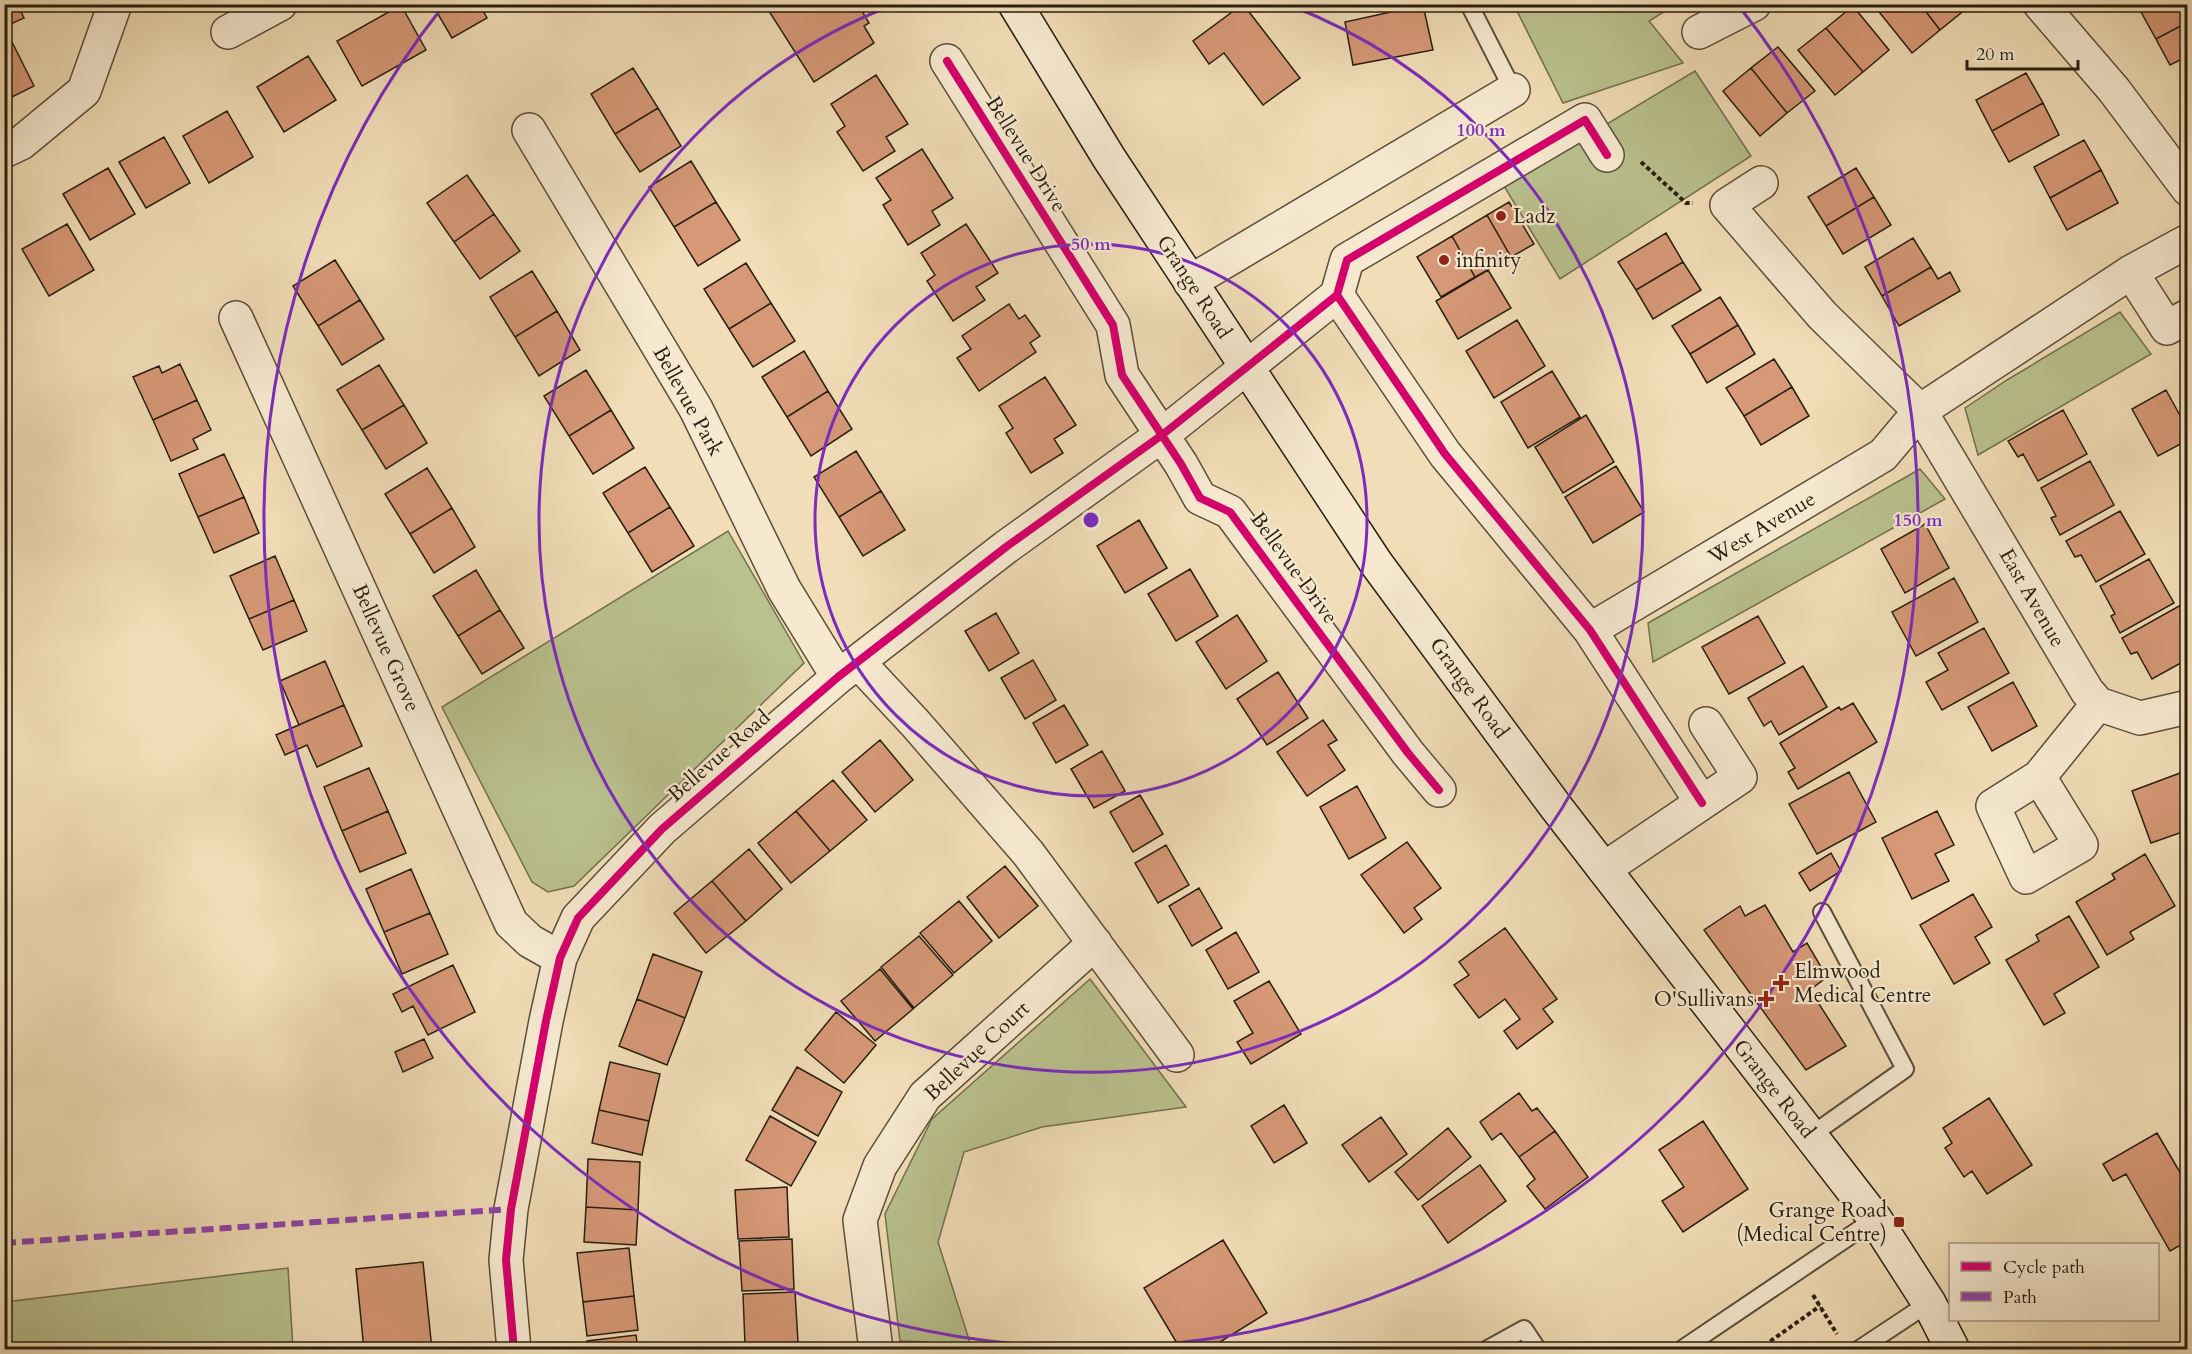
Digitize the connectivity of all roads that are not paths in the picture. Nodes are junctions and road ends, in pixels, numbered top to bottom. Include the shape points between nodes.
1 (115, 4) edge
2 (280, 4) edge
3 (1015, 4) edge
4 (1469, 4) edge
5 (1754, 4) edge
6 (2040, 4) edge
7 (228, 32) dead end
8 (1699, 32) dead end
9 (947, 61) dead end
10 (1512, 90) joint
11 (529, 130) dead end
12 (4, 151) edge
13 (1607, 155) road end
14 (1761, 183) dead end
15 (2187, 189) edge
16 (2187, 241) edge
17 (2131, 272) junction
18 (1190, 282) junction
19 (1337, 295) junction
20 (2187, 316) edge
21 (236, 318) dead end
22 (1247, 368) junction
23 (1920, 411) junction
24 (1162, 435) junction
25 (1590, 630) junction
26 (848, 670) junction
27 (2097, 704) junction
28 (2187, 707) edge
29 (1706, 724) dead end
30 (2039, 777) dead end
31 (1440, 790) dead end
32 (1702, 803) junction
33 (1604, 869) junction
34 (1822, 912) dead end
35 (1095, 943) junction
36 (560, 958) junction
37 (1177, 1055) dead end
38 (1810, 1136) junction
39 (1875, 1219) junction
40 (1929, 1303) junction
41 (514, 1350) edge
42 (876, 1350) edge
43 (1486, 1350) edge
44 (1538, 1350) edge
45 (1681, 1350) edge
46 (1858, 1350) edge
47 (1953, 1350) edge

1 - 12 street via 84,91 21,143
2 - 7 street
3 - 18 street, Grange Road
4 - 10 lane
5 - 8 street
6 - 15 street via 2114,90
9 - 24 street, Bellevue Drive via 1113,325 1122,375
10 - 18 street
11 - 26 street, Bellevue Park via 696,409 784,589
13 - 19 street via 1585,120 1347,260
14 - 23 street via 1727,205 1822,315
16 - 17 street, West Avenue
17 - 20 street via 2167,328
17 - 23 street, West Avenue
18 - 22 street, Grange Road
19 - 22 street, Bellevue Road
19 - 25 street via 1445,454
21 - 36 street, Bellevue Grove via 511,923 530,941
22 - 24 street, Bellevue Road
22 - 33 street, Grange Road via 1376,563
23 - 25 street, West Avenue via 1883,455
23 - 27 street, East Avenue
24 - 26 street, Bellevue Road via 1006,547
24 - 31 street, Bellevue Drive via 1200,498 1230,512 1408,753
25 - 32 street
26 - 35 street via 915,723 1029,853
26 - 36 street, Bellevue Road via 662,829 578,918
27 - 28 street via 2140,718
27 - 30 street
29 - 32 street via 1740,777
32 - 33 street
33 - 38 street, Grange Road
34 - 38 lane via 1905,1069
35 - 37 street
35 - 42 street, Bellevue Court via 925,1096 880,1166 860,1220
36 - 41 street, Bellevue Road via 511,1209 506,1260
38 - 39 street, Grange Road
39 - 40 street, Grange Road
39 - 45 lane
40 - 46 lane
40 - 47 street, Grange Road
43 - 44 lane via 1524,1329

